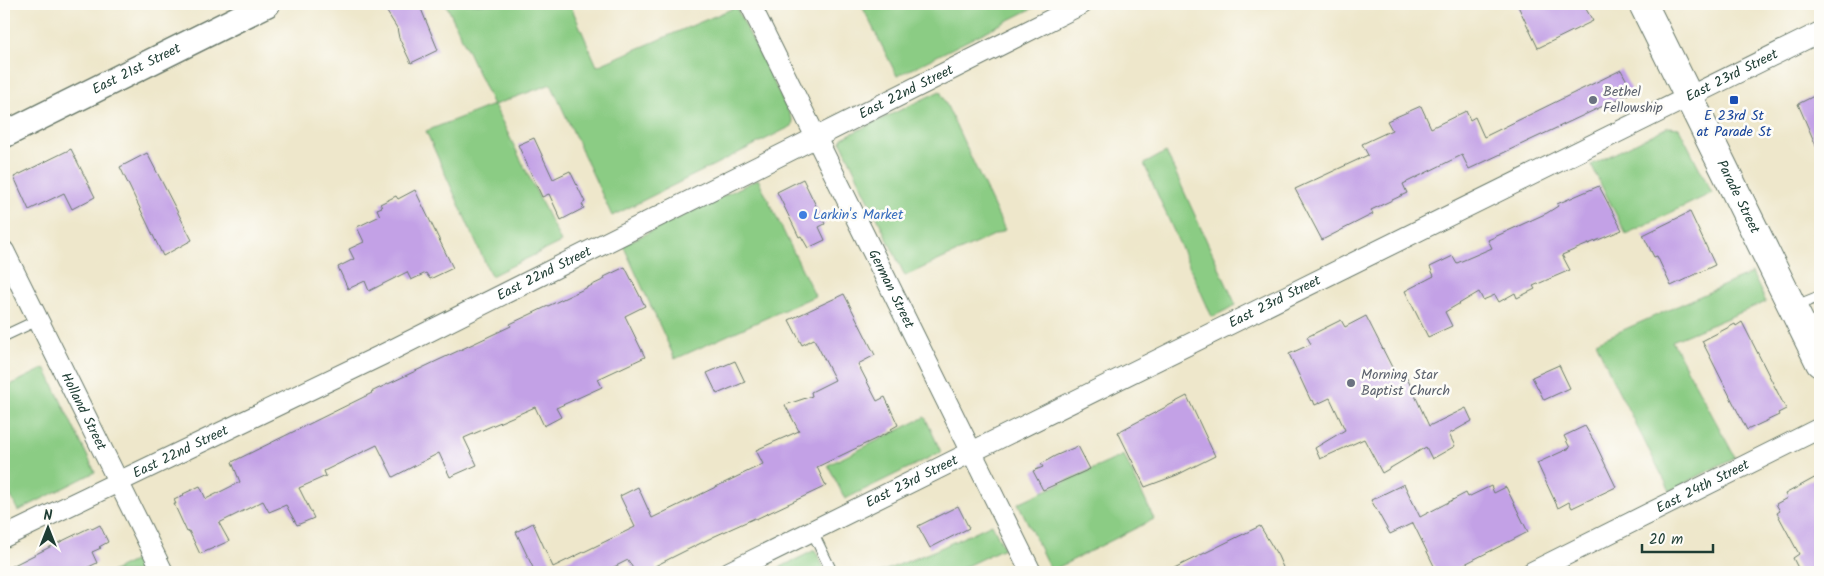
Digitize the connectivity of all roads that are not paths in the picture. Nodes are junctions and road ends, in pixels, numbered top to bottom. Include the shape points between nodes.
1 (267, 4) edge
2 (750, 4) edge
3 (1082, 4) edge
4 (1643, 4) edge
5 (1820, 32) edge
6 (1689, 97) junction
7 (4, 134) edge
8 (816, 138) junction
9 (4, 250) edge
10 (1820, 296) edge
11 (1793, 307) junction
12 (38, 320) junction
13 (4, 336) edge
14 (1820, 363) edge
15 (1820, 428) edge
16 (972, 452) junction
17 (118, 482) junction
18 (812, 531) junction
19 (4, 537) edge
20 (163, 572) edge
21 (729, 572) edge
22 (832, 572) edge
23 (1031, 572) edge
24 (1532, 572) edge

1 - 7 street, East 21st Street
2 - 8 street, German Street
3 - 8 street, East 22nd Street
4 - 6 main road, Parade Street
5 - 6 street, East 23rd Street
6 - 11 main road, Parade Street
6 - 16 street, East 23rd Street
8 - 16 street, German Street
8 - 17 street, East 22nd Street via 386,353
9 - 12 street, Holland Street
10 - 11 lane
11 - 14 main road, Parade Street
12 - 13 lane
12 - 17 street, Holland Street
15 - 24 street, East 24th Street
16 - 18 street, East 23rd Street
16 - 23 street, German Street
17 - 19 street, East 22nd Street
17 - 20 street, Holland Street
18 - 21 street, East 23rd Street
18 - 22 lane

